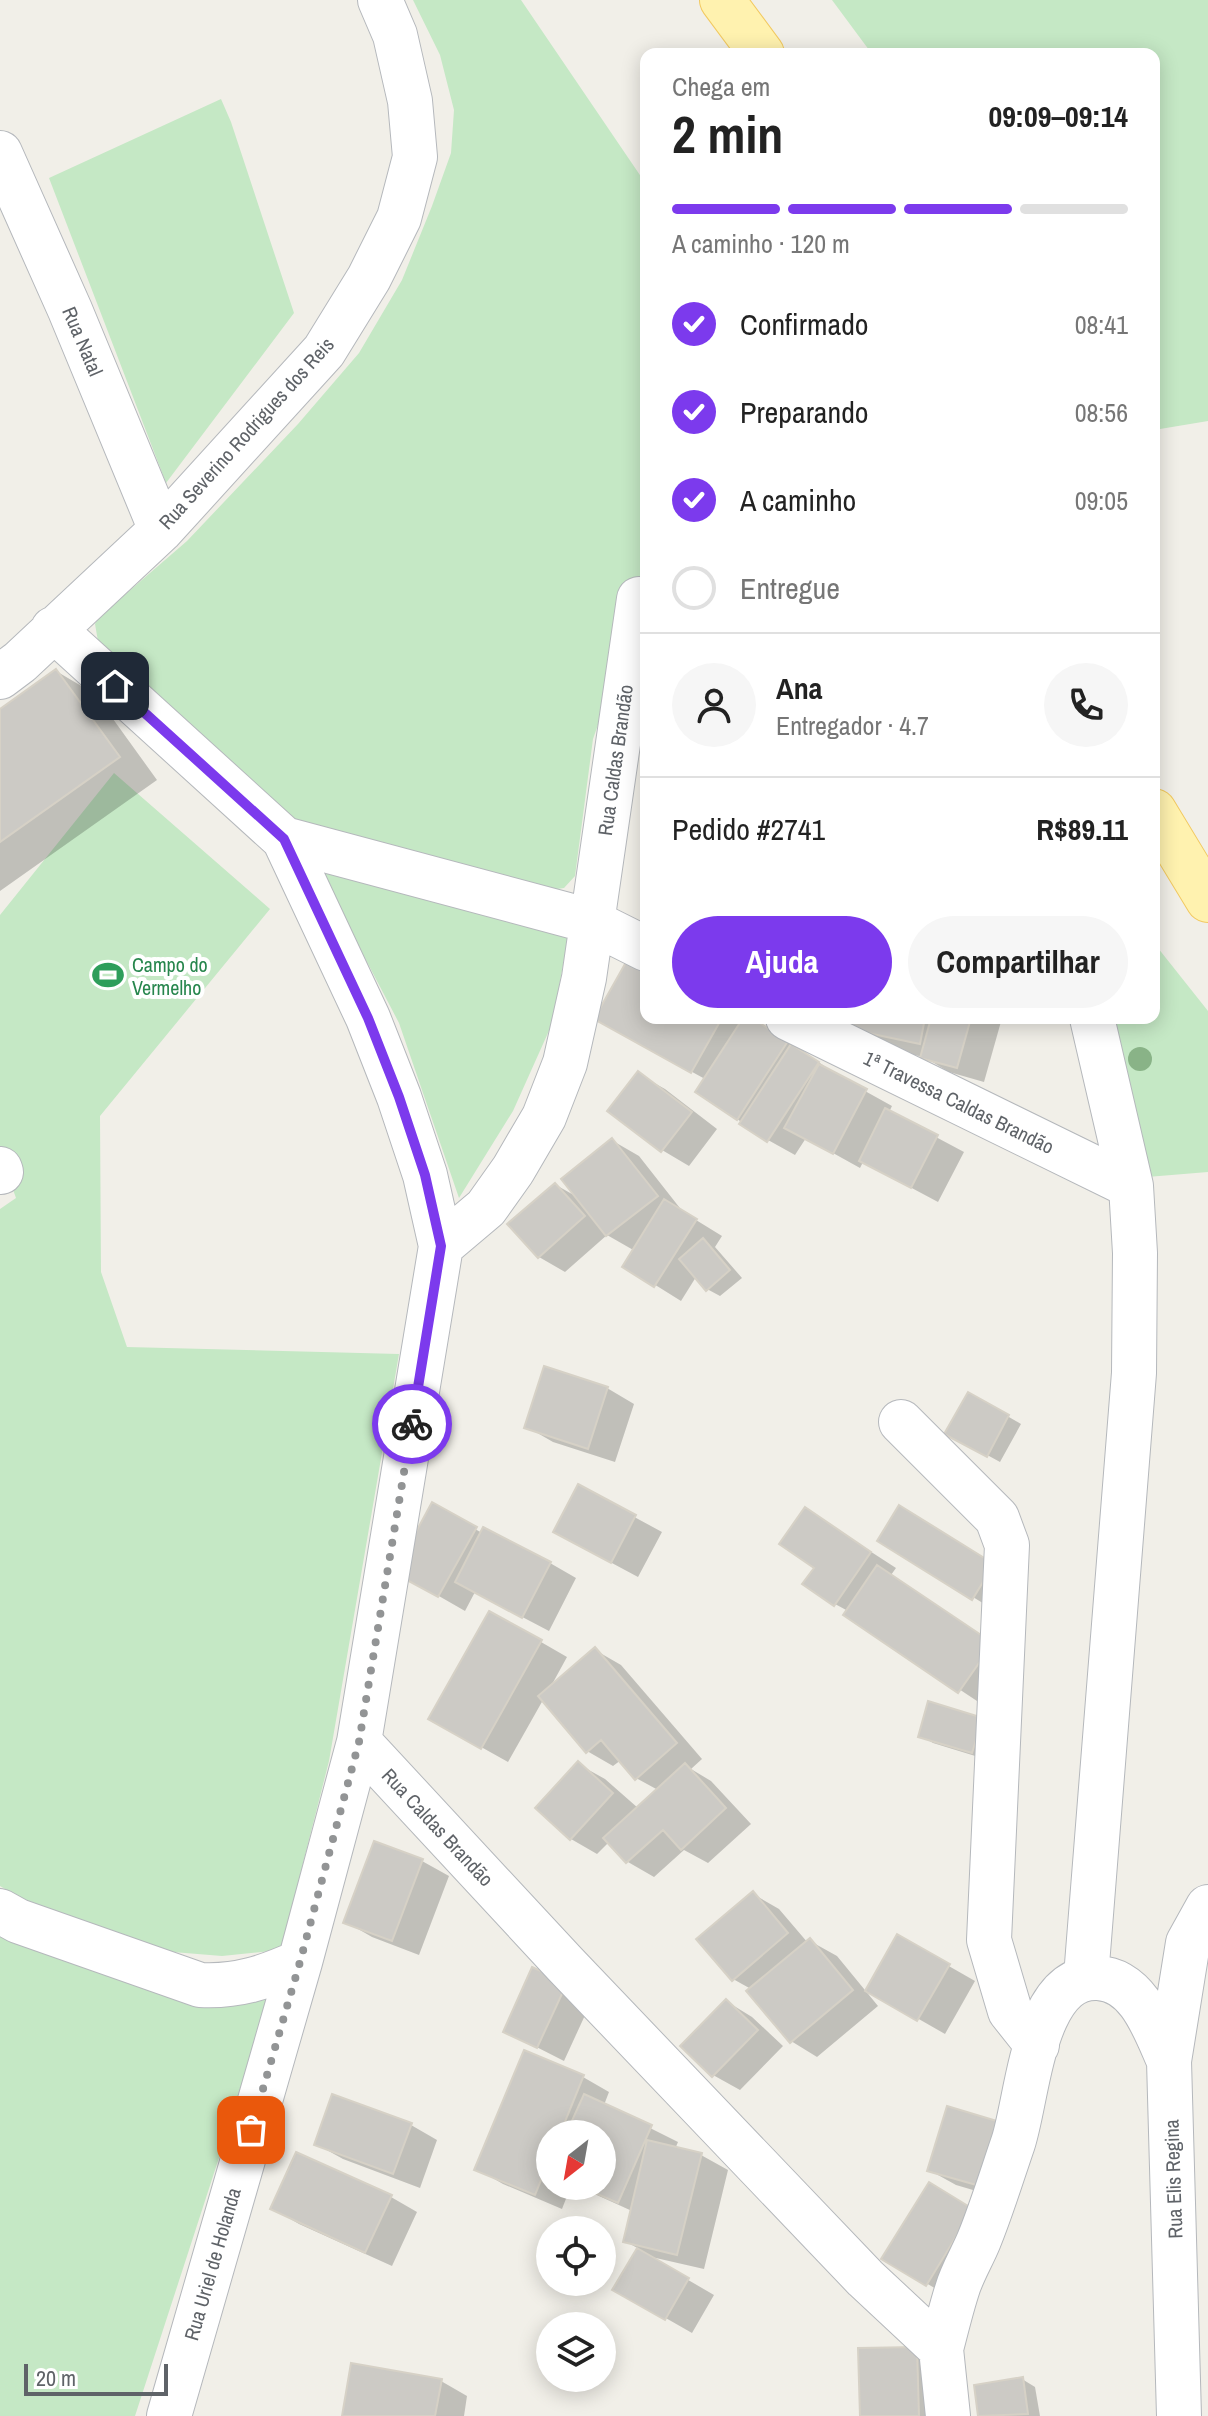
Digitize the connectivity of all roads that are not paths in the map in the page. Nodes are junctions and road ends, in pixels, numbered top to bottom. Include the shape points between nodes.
1 (380, 0) edge
2 (722, 0) edge
3 (758, 48) edge
4 (0, 153) edge
5 (161, 530) junction
6 (639, 599) dead end
7 (53, 629) junction
8 (0, 677) edge
9 (1160, 821) edge
10 (284, 839) junction
11 (1208, 900) edge
12 (590, 921) junction
13 (640, 946) edge
14 (800, 1024) edge
15 (1093, 1024) edge
16 (1131, 1186) junction
17 (441, 1246) junction
18 (901, 1422) dead end
19 (359, 1742) junction
20 (9, 1916) edge
21 (1198, 1925) edge
22 (300, 1962) junction
23 (1086, 1977) junction
24 (1037, 2045) junction
25 (1169, 2061) junction
26 (941, 2349) junction
27 (169, 2416) edge
28 (948, 2416) edge
29 (1179, 2416) edge

1 - 5 street, Rua Severino Rodrigues dos Reis via 395,35 410,101 415,157 399,218 324,351
2 - 3 main road
4 - 5 street, Rua Natal
5 - 7 street, Rua Severino Rodrigues dos Reis
6 - 12 street, Rua Caldas Brandão
7 - 8 street, Rua Severino Rodrigues dos Reis
7 - 10 street
9 - 11 main road
10 - 12 street
10 - 17 street via 399,1097
12 - 13 street
12 - 17 street, Rua Caldas Brandão via 565,1063 544,1117 486,1208
14 - 16 street, 1ª Travessa Caldas Brandão
15 - 16 street
16 - 23 street via 1134,1373
17 - 19 street
18 - 24 street via 997,1518 1007,1545 989,1940 1010,2011
19 - 22 street, Rua Uriel de Holanda
19 - 26 street, Rua Caldas Brandão via 865,2278
20 - 22 street via 200,1985 261,1979
21 - 25 street, Rua Elis Regina
22 - 27 street, Rua Uriel de Holanda
23 - 24 street via 1054,2001
23 - 25 street via 1104,1978 1124,1988 1144,2007
24 - 26 street via 1015,2138 958,2287
25 - 29 street, Rua Elis Regina
26 - 28 street

